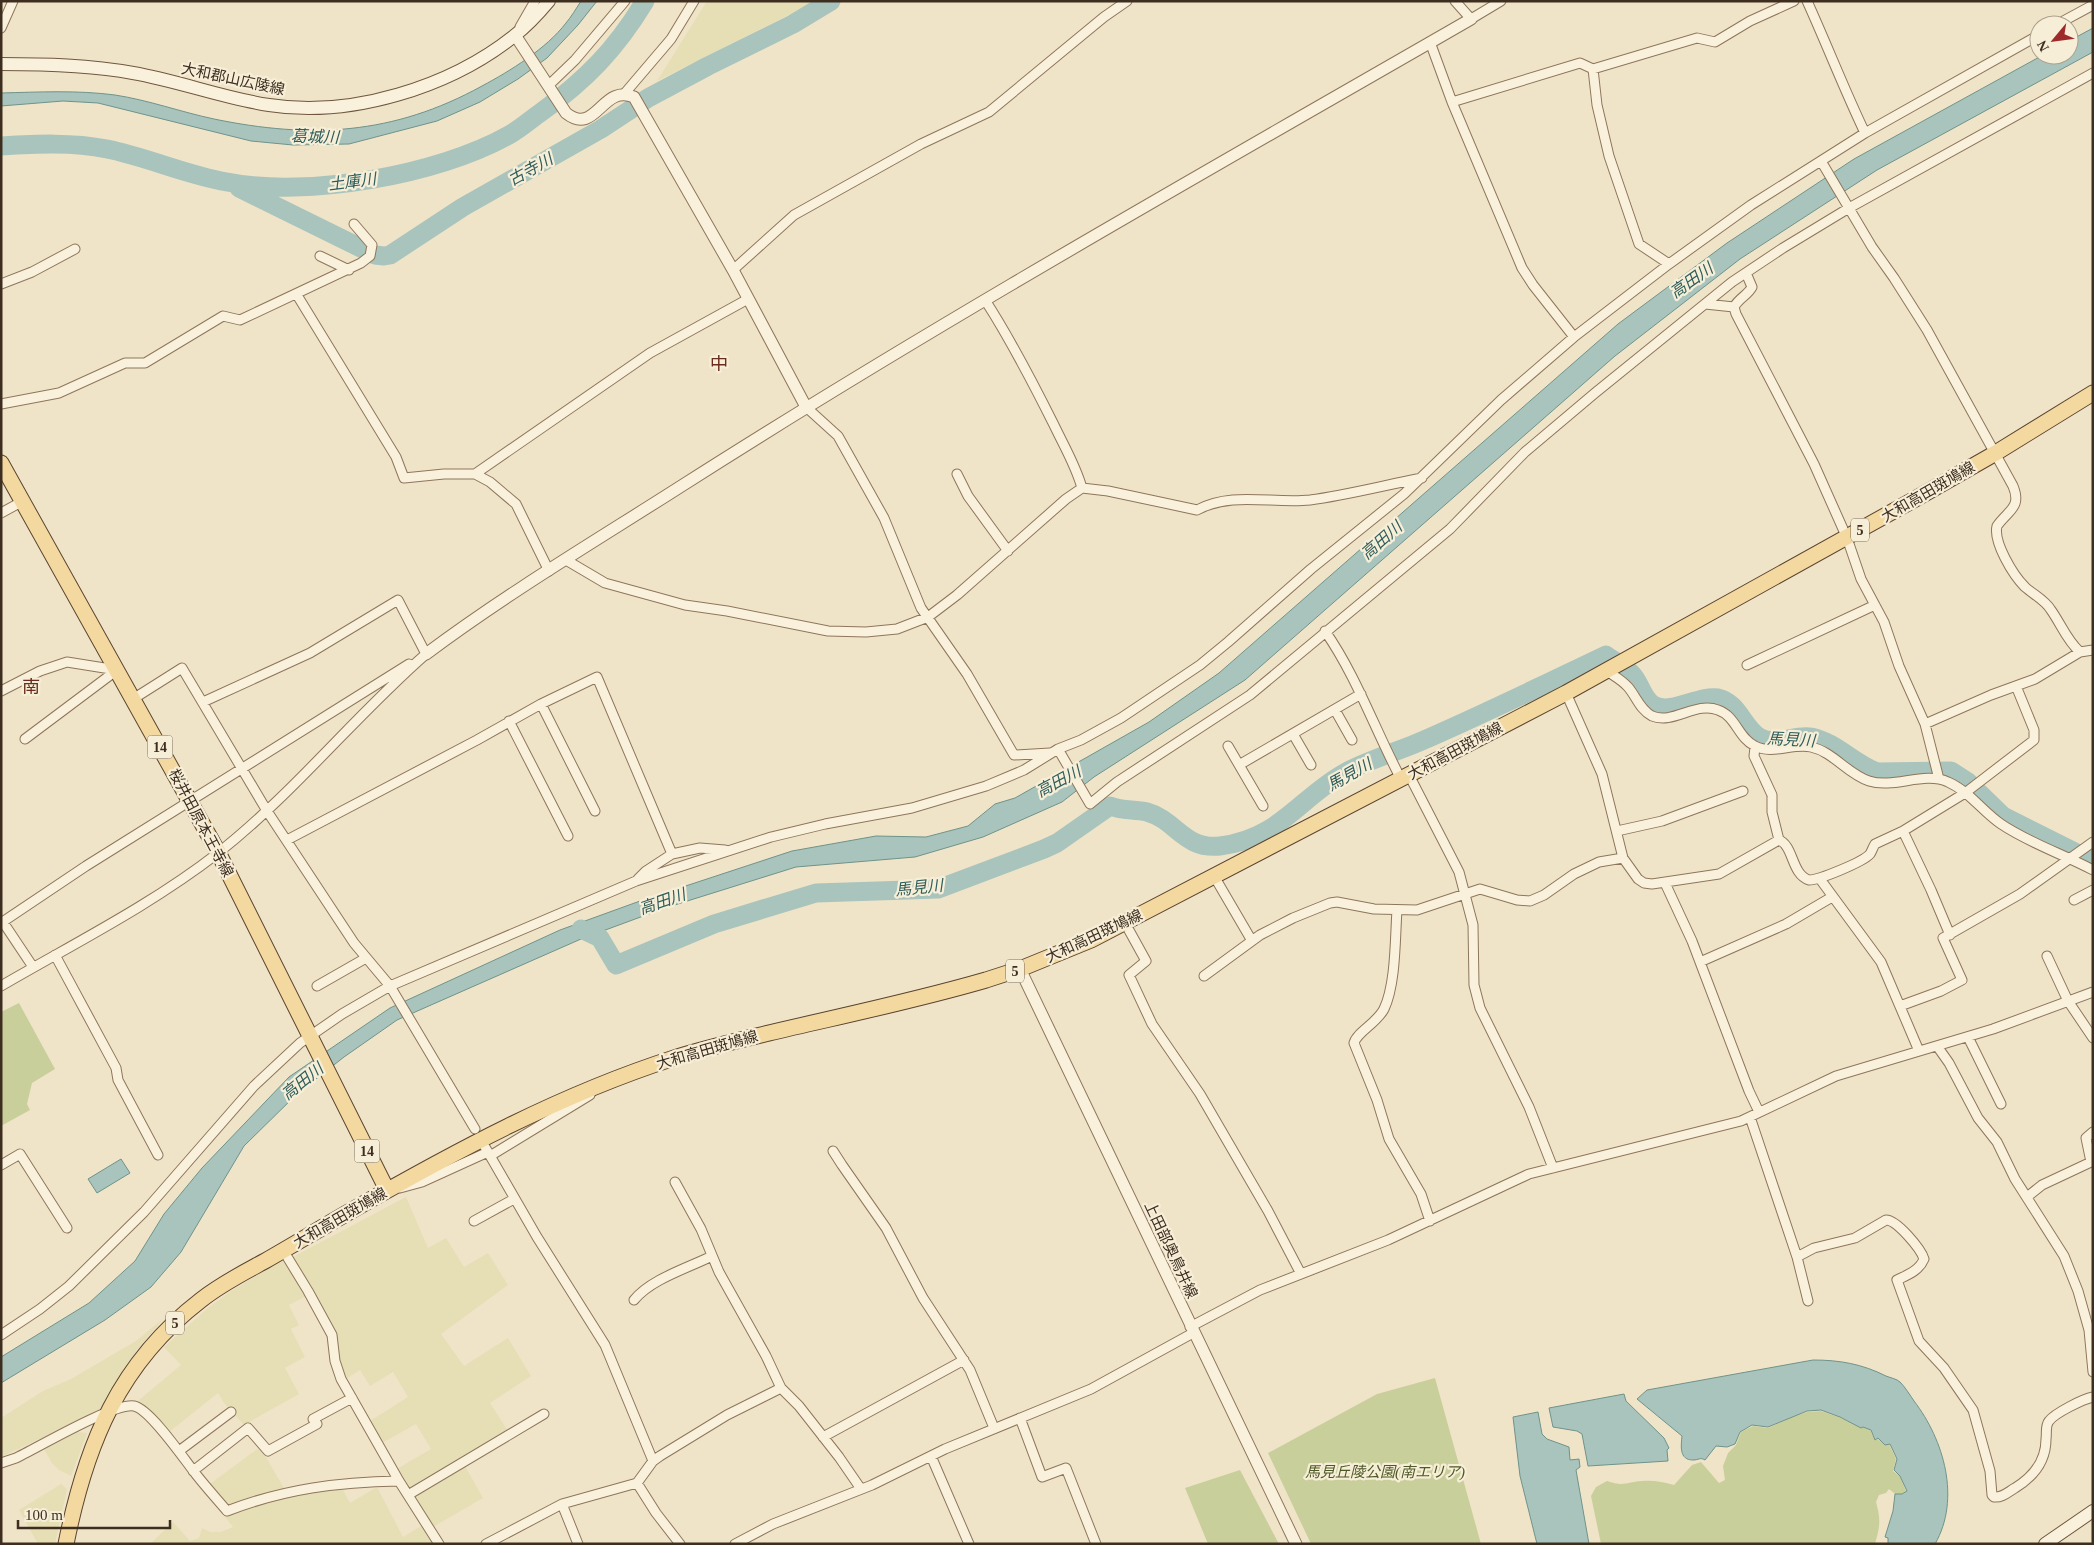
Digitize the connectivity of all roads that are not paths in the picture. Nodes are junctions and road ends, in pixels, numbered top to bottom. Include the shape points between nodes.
1 (13, 1) edge
2 (535, 1) edge
3 (549, 1) edge
4 (625, 1) edge
5 (694, 1) edge
6 (1127, 1) edge
7 (1455, 1) edge
8 (1501, 1) edge
9 (1794, 1) edge
10 (1808, 1) edge
11 (2093, 5) edge
12 (2074, 15) edge
13 (1471, 19) junction
14 (1, 28) edge
15 (515, 35) junction
16 (2029, 41) edge
17 (1430, 42) junction
18 (1, 64) edge
19 (1593, 69) junction
20 (2093, 72) edge
21 (548, 84) junction
22 (625, 93) junction
23 (1452, 102) junction
24 (1865, 133) junction
25 (1822, 162) junction
26 (1849, 207) junction
27 (354, 224) dead end
28 (75, 249) dead end
29 (320, 256) dead end
30 (1669, 264) junction
31 (349, 270) junction
32 (733, 270) junction
33 (1746, 274) junction
34 (1, 284) edge
35 (297, 294) junction
36 (748, 299) junction
37 (985, 300) junction
38 (1705, 304) junction
39 (1734, 307) junction
40 (1574, 337) junction
41 (2093, 393) edge
42 (1, 404) edge
43 (806, 407) junction
44 (1994, 454) junction
45 (1, 463) edge
46 (475, 474) junction
47 (957, 474) dead end
48 (1422, 478) junction
49 (1082, 488) junction
50 (23, 501) junction
51 (1, 513) edge
52 (1847, 538) junction
53 (1008, 550) junction
54 (566, 560) junction
55 (549, 570) junction
56 (1875, 605) junction
57 (928, 617) junction
58 (1326, 631) junction
59 (2093, 650) edge
60 (2080, 652) junction
61 (426, 654) junction
62 (1747, 665) dead end
63 (117, 670) junction
64 (1609, 670) junction
65 (2016, 686) junction
66 (1, 691) edge
67 (1566, 693) junction
68 (1361, 694) junction
69 (133, 699) junction
70 (203, 702) junction
71 (540, 704) junction
72 (1335, 710) junction
73 (509, 721) junction
74 (1926, 724) junction
75 (1293, 734) junction
76 (25, 739) dead end
77 (1352, 740) dead end
78 (1228, 746) dead end
79 (1755, 747) junction
80 (1057, 752) junction
81 (1311, 765) dead end
82 (1239, 766) junction
83 (243, 769) junction
84 (1938, 773) junction
85 (1405, 777) junction
86 (1969, 789) junction
87 (1742, 791) dead end
88 (190, 801) junction
89 (1263, 806) dead end
90 (267, 811) junction
91 (595, 811) dead end
92 (1617, 831) junction
93 (1903, 831) junction
94 (568, 836) dead end
95 (287, 840) junction
96 (1780, 840) junction
97 (2093, 842) edge
98 (729, 850) junction
99 (218, 852) junction
100 (672, 854) junction
101 (2074, 857) junction
102 (1623, 858) junction
103 (2093, 870) edge
104 (1214, 876) junction
105 (1820, 879) junction
106 (636, 881) junction
107 (1665, 883) junction
108 (2093, 890) edge
109 (1465, 894) junction
110 (1832, 896) junction
111 (2074, 900) dead end
112 (1397, 910) junction
113 (2, 922) edge
114 (1125, 923) junction
115 (1950, 935) junction
116 (1252, 941) junction
117 (55, 955) junction
118 (2047, 956) dead end
119 (366, 958) junction
120 (1700, 962) junction
121 (33, 968) junction
122 (1020, 969) junction
123 (1204, 976) dead end
124 (1, 986) edge
125 (317, 986) dead end
126 (390, 986) junction
127 (2093, 992) edge
128 (2068, 1001) junction
129 (1900, 1006) junction
130 (310, 1036) junction
131 (1968, 1037) junction
132 (2093, 1038) edge
133 (1937, 1046) junction
134 (1919, 1051) junction
135 (620, 1077) junction
136 (2001, 1104) dead end
137 (1759, 1112) junction
138 (1750, 1117) junction
139 (475, 1129) dead end
140 (2093, 1132) edge
141 (487, 1151) junction
142 (834, 1151) dead end
143 (158, 1155) dead end
144 (1, 1165) edge
145 (1553, 1168) junction
146 (675, 1182) dead end
147 (387, 1190) junction
148 (2026, 1196) junction
149 (514, 1199) junction
150 (474, 1221) dead end
151 (1430, 1221) junction
152 (67, 1228) dead end
153 (283, 1250) junction
154 (712, 1256) junction
155 (1797, 1257) junction
156 (1301, 1274) junction
157 (634, 1300) dead end
158 (1808, 1301) dead end
159 (1192, 1330) junction
160 (1, 1335) edge
161 (964, 1360) junction
162 (2093, 1372) edge
163 (780, 1388) junction
164 (2093, 1397) edge
165 (352, 1398) junction
166 (231, 1412) dead end
167 (107, 1413) junction
168 (544, 1414) dead end
169 (1020, 1418) junction
170 (994, 1428) junction
171 (823, 1437) junction
172 (179, 1451) junction
173 (931, 1456) junction
174 (652, 1462) junction
175 (1, 1463) edge
176 (193, 1471) junction
177 (399, 1481) junction
178 (637, 1483) junction
179 (860, 1489) junction
180 (408, 1495) junction
181 (562, 1504) junction
182 (2093, 1511) edge
183 (66, 1544) edge
184 (439, 1544) edge
185 (486, 1544) edge
186 (578, 1544) edge
187 (680, 1544) edge
188 (735, 1544) edge
189 (969, 1544) edge
190 (1096, 1544) edge
191 (1296, 1544) edge
192 (2045, 1544) edge

1 - 14 street
2 - 15 street
3 - 15 main road, 大和郡山広陵線
4 - 21 street via 575,60
5 - 22 street via 671,39
6 - 32 street via 1104,16 989,112 921,144 794,215
7 - 13 street
8 - 13 street
9 - 19 street via 1750,21 1715,42 1697,38
10 - 24 street
11 - 12 street
13 - 17 street
15 - 18 main road, 大和郡山広陵線 via 479,59 422,86 350,105 309,108 235,99 134,73
15 - 21 street
16 - 24 street
17 - 23 street
17 - 37 street
19 - 23 street via 1580,63
19 - 30 street via 1597,105 1609,156 1639,244
20 - 26 street
21 - 22 street via 566,113 583,120 612,97
22 - 32 street via 634,97
23 - 40 street via 1522,268
24 - 25 street
25 - 26 street
25 - 30 street via 1721,226
26 - 33 street
26 - 44 street via 1927,330
27 - 31 street via 372,245 372,252 366,260
28 - 34 street
29 - 31 street
30 - 40 street
31 - 35 street
32 - 36 street
33 - 38 street
33 - 39 street via 1752,287
35 - 42 street via 240,320 223,316 145,363 125,363 58,393
35 - 46 street via 396,457 404,478
36 - 43 street
36 - 46 street via 650,353
37 - 43 street
37 - 49 street via 1045,408 1078,473
38 - 39 street
38 - 58 street via 1520,457 1450,529
39 - 52 street via 1814,464
40 - 48 street via 1501,400
41 - 44 main road, 大和高田斑鳩線 / 5
43 - 54 street
43 - 57 street via 838,436 884,518 921,608
44 - 52 main road, 大和高田斑鳩線 / 5
44 - 60 street via 2016,494 2015,506 1995,532 1999,547 2018,578 2047,604
45 - 50 main road, 桜井田原本王寺線 / 14
46 - 55 street via 516,504
47 - 53 street via 968,496
48 - 49 street via 1310,500 1252,498 1210,503 1197,510
48 - 80 street via 1200,665 1121,718
49 - 53 street
50 - 51 street
50 - 63 main road, 桜井田原本王寺線 / 14
52 - 56 street via 1861,579
52 - 64 main road, 大和高田斑鳩線 / 5
53 - 57 street
54 - 55 street
54 - 57 street via 605,583 676,603 828,631 897,629
55 - 61 street
56 - 62 street
56 - 74 street
57 - 80 street via 967,674 1014,755
58 - 68 street
58 - 80 street via 1242,701 1117,782 1090,804
59 - 60 street
60 - 65 street via 2044,674
61 - 70 street via 398,600 310,653
61 - 83 street
61 - 90 street
63 - 66 street via 67,662 40,671
63 - 69 main road, 桜井田原本王寺線 / 14
63 - 76 street
64 - 67 main road, 大和高田斑鳩線 / 5
64 - 79 street via 1651,715 1667,718 1704,707 1713,708 1727,714 1744,738
65 - 74 street
65 - 86 street via 2034,730 2034,740
67 - 85 main road, 大和高田斑鳩線 / 5
67 - 92 street via 1602,774
68 - 72 street
68 - 85 street via 1384,747
69 - 70 street via 182,668
69 - 88 main road, 桜井田原本王寺線 / 14
70 - 83 street
71 - 73 street
71 - 91 street
71 - 100 street via 597,677
72 - 75 street
72 - 77 street
73 - 94 street
73 - 95 street
74 - 84 street
75 - 81 street
75 - 82 street
78 - 82 street
79 - 84 street via 1808,746 1819,749 1874,782
79 - 96 street via 1754,756 1772,795 1772,812
80 - 98 street via 999,782 940,801 798,830
82 - 89 street
83 - 88 street
83 - 90 street
84 - 86 street via 1948,782
85 - 104 main road, 大和高田斑鳩線 / 5
85 - 109 street via 1454,861
86 - 93 street
86 - 101 street via 1993,818 2009,829
87 - 92 street via 1662,821
88 - 99 main road, 桜井田原本王寺線 / 14
88 - 113 street
90 - 95 street
90 - 99 street
92 - 102 street
93 - 105 street via 1875,844 1866,857
93 - 115 street
95 - 119 street
96 - 105 street via 1804,879
96 - 107 street via 1720,874
97 - 101 street
98 - 100 street via 700,848
98 - 106 street
99 - 117 street via 149,901
99 - 130 main road, 桜井田原本王寺線 / 14
100 - 106 street
101 - 103 street
101 - 115 street via 2020,894
102 - 107 street via 1644,883
102 - 109 street via 1599,862 1530,900 1517,900 1480,888
104 - 114 main road, 大和高田斑鳩線 / 5
104 - 116 street
105 - 110 street
106 - 126 street
107 - 120 street
108 - 111 street
109 - 112 street via 1417,910
109 - 145 street via 1473,925 1477,1000 1529,1107
110 - 120 street via 1772,930
110 - 129 street via 1872,947
112 - 116 street via 1330,903
112 - 151 street via 1385,1006 1376,1021 1354,1043 1389,1139 1421,1194
113 - 121 street
114 - 122 main road, 大和高田斑鳩線 / 5
114 - 156 street via 1146,961 1129,975 1145,1012 1200,1094
115 - 129 street via 1943,938 1962,980
116 - 123 street
117 - 121 street
117 - 143 street
118 - 128 street
119 - 125 street
119 - 126 street
120 - 137 street
121 - 124 street
122 - 135 main road, 大和高田斑鳩線 / 5 via 952,990 706,1049
122 - 159 street, 上田部奥鳥井線
126 - 130 street
126 - 139 street
127 - 128 street
128 - 131 street
128 - 132 street
129 - 134 street
130 - 147 main road, 桜井田原本王寺線 / 14
130 - 160 street via 250,1091 154,1202 76,1279
131 - 133 street
131 - 136 street
133 - 134 street
133 - 148 street
134 - 137 street via 1836,1076
135 - 141 street
135 - 147 main road, 大和高田斑鳩線 / 5 via 526,1116
137 - 138 street
138 - 145 street
138 - 155 street
140 - 148 street via 2086,1138 2091,1162
141 - 147 street via 422,1182
141 - 149 street
142 - 161 street via 886,1228 919,1291
144 - 152 street via 20,1154
145 - 151 street via 1516,1180
146 - 154 street
147 - 153 main road, 大和高田斑鳩線 / 5
148 - 162 street via 2059,1246 2074,1278 2089,1330
149 - 150 street
149 - 174 street via 605,1344
151 - 156 street
153 - 165 street via 332,1335 338,1371
153 - 167 main road, 大和高田斑鳩線 / 5 via 215,1290 174,1323 145,1354
154 - 157 street via 655,1283
154 - 163 street
155 - 158 street
155 - 164 street via 1814,1248 1855,1238 1890,1220 1919,1249 1924,1259 1922,1265 1897,1280 1919,1341 1944,1368 1973,1410 1994,1497 2001,1496 2035,1473 2045,1450 2046,1427 2052,1418
156 - 159 street via 1260,1290
159 - 169 street via 1091,1389
159 - 191 street, 上田部奥鳥井線
161 - 170 street
161 - 171 street
163 - 171 street
163 - 174 street via 727,1415
165 - 176 street via 313,1419 317,1424 268,1451 248,1428
165 - 177 street
166 - 172 street
167 - 172 street via 123,1407 137,1407
167 - 175 street
167 - 183 main road, 大和高田斑鳩線 / 5 via 82,1474
168 - 180 street
169 - 170 street
169 - 190 street via 1042,1476 1066,1468
170 - 173 street
171 - 179 street
172 - 176 street
173 - 179 street
173 - 189 street
174 - 178 street
176 - 177 street via 227,1511 267,1496 337,1484
177 - 180 street
178 - 181 street
178 - 187 street
179 - 188 street via 774,1524
180 - 184 street
181 - 185 street
181 - 186 street
182 - 192 main road

